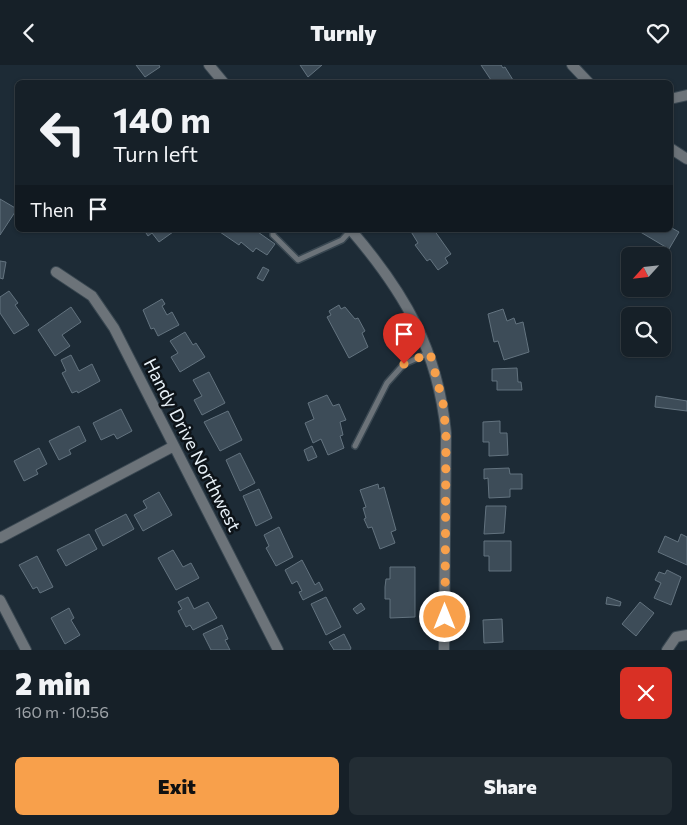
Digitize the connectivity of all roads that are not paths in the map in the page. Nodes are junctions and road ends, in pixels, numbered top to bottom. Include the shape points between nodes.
1 (209, 65) edge
2 (572, 65) edge
3 (222, 80) edge
4 (586, 80) edge
5 (687, 95) edge
6 (673, 98) edge
7 (673, 150) edge
8 (687, 159) edge
9 (273, 232) edge
10 (349, 232) edge
11 (353, 232) edge
12 (56, 272) dead end
13 (430, 353) junction
14 (174, 446) junction
15 (355, 446) dead end
16 (0, 538) edge
17 (0, 600) edge
18 (687, 635) edge
19 (26, 650) edge
20 (278, 650) edge
21 (444, 650) edge
22 (667, 650) edge

1 - 3 street
2 - 4 street
5 - 6 street
7 - 8 street
9 - 10 lane via 298,260 342,240
11 - 13 street via 368,249 415,320
12 - 14 street, Handy Drive Northwest via 92,296 114,328
13 - 15 lane via 404,364 387,383
13 - 21 street via 443,403 446,433
14 - 16 street
14 - 20 street, Handy Drive Northwest
17 - 19 street
18 - 22 street via 676,637

